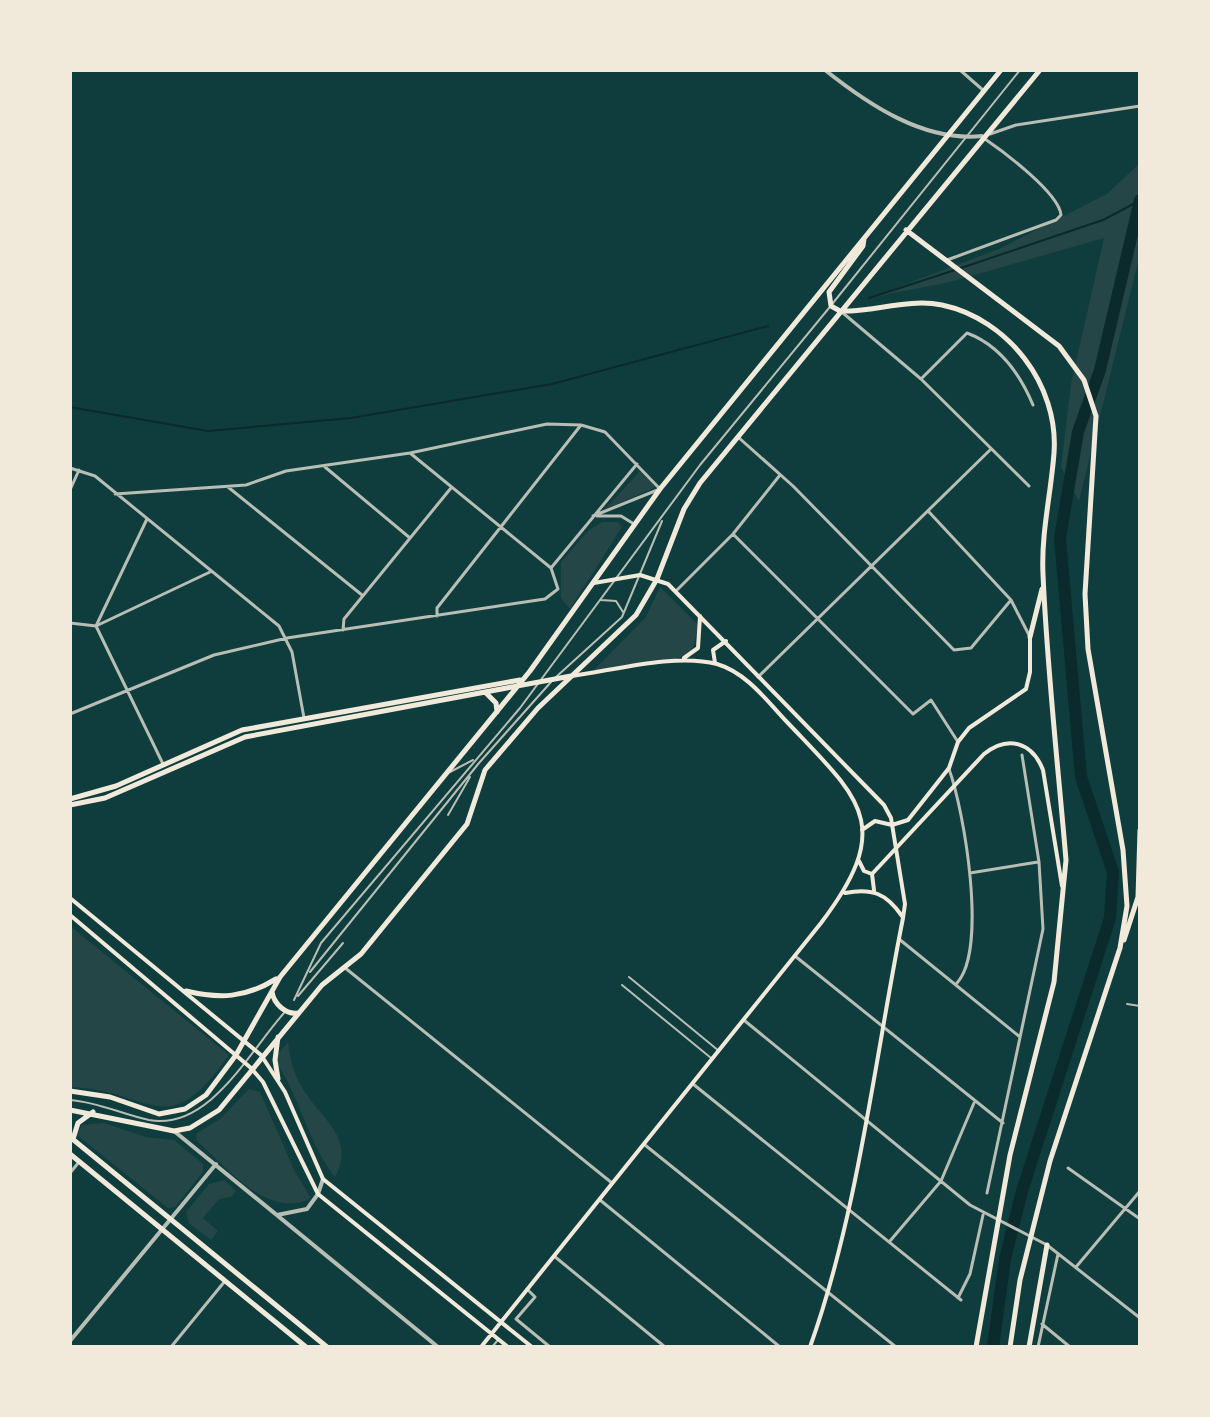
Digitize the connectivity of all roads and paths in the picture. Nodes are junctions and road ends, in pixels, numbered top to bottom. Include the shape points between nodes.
1 (825, 70) edge
2 (960, 70) edge
3 (1020, 70) edge
4 (1040, 70) edge
5 (998, 71) edge
6 (984, 91) junction
7 (1140, 106) edge
8 (982, 136) junction
9 (946, 137) junction
10 (965, 138) junction
11 (906, 230) junction
12 (865, 235) junction
13 (948, 262) junction
14 (831, 306) junction
15 (840, 311) junction
16 (921, 379) junction
17 (1033, 405) dead end
18 (581, 425) junction
19 (738, 437) junction
20 (990, 450) junction
21 (410, 453) junction
22 (637, 464) junction
23 (325, 467) junction
24 (70, 468) edge
25 (79, 470) junction
26 (780, 475) junction
27 (1029, 486) dead end
28 (228, 487) junction
29 (452, 487) junction
30 (660, 489) junction
31 (70, 490) edge
32 (115, 494) junction
33 (929, 512) junction
34 (593, 516) junction
35 (664, 516) junction
36 (147, 519) junction
37 (634, 524) junction
38 (499, 525) junction
39 (733, 534) junction
40 (410, 538) junction
41 (872, 566) junction
42 (551, 568) junction
43 (210, 571) junction
44 (640, 575) junction
45 (616, 578) junction
46 (657, 579) junction
47 (594, 583) junction
48 (1043, 584) junction
49 (676, 591) junction
50 (363, 596) junction
51 (601, 600) junction
52 (1011, 600) junction
53 (700, 616) junction
54 (437, 617) junction
55 (622, 617) junction
56 (817, 619) junction
57 (70, 623) edge
58 (96, 626) junction
59 (343, 630) junction
60 (1030, 637) junction
61 (287, 638) junction
62 (726, 641) junction
63 (681, 660) junction
64 (715, 664) junction
65 (572, 676) junction
66 (758, 677) junction
67 (521, 680) junction
68 (553, 680) junction
69 (535, 686) junction
70 (513, 689) junction
71 (128, 691) junction
72 (486, 694) junction
73 (497, 712) junction
74 (70, 714) edge
75 (304, 719) junction
76 (958, 742) junction
77 (1022, 755) dead end
78 (474, 760) junction
79 (163, 764) junction
80 (949, 768) junction
81 (472, 772) junction
82 (447, 773) junction
83 (955, 784) junction
84 (70, 799) edge
85 (70, 805) edge
86 (448, 815) dead end
87 (892, 825) junction
88 (862, 830) junction
89 (1140, 830) edge
90 (894, 850) junction
91 (859, 861) junction
92 (1039, 862) junction
93 (970, 873) junction
94 (872, 874) junction
95 (874, 890) junction
96 (844, 893) junction
97 (1064, 894) junction
98 (70, 898) edge
99 (70, 915) edge
100 (903, 918) junction
101 (899, 939) junction
102 (343, 943) dead end
103 (1120, 948) junction
104 (795, 956) junction
105 (344, 967) junction
106 (308, 974) junction
107 (280, 977) junction
108 (629, 977) dead end
109 (957, 983) junction
110 (622, 985) dead end
111 (186, 991) junction
112 (272, 991) junction
113 (294, 1000) junction
114 (1127, 1004) dead end
115 (1140, 1006) edge
116 (286, 1011) junction
117 (301, 1011) junction
118 (745, 1021) junction
119 (881, 1029) junction
120 (278, 1036) junction
121 (1021, 1037) junction
122 (243, 1041) junction
123 (253, 1048) junction
124 (720, 1051) junction
125 (236, 1055) junction
126 (261, 1055) junction
127 (713, 1059) junction
128 (243, 1061) junction
129 (251, 1068) junction
130 (278, 1079) junction
131 (693, 1084) junction
132 (70, 1091) edge
133 (70, 1100) edge
134 (974, 1103) junction
135 (70, 1110) edge
136 (93, 1112) junction
137 (864, 1120) junction
138 (1003, 1123) junction
139 (174, 1131) junction
140 (72, 1139) edge
141 (645, 1145) junction
142 (70, 1154) edge
143 (79, 1162) junction
144 (216, 1164) junction
145 (1068, 1168) dead end
146 (70, 1173) edge
147 (323, 1179) junction
148 (941, 1181) junction
149 (613, 1184) junction
150 (1140, 1191) edge
151 (987, 1193) dead end
152 (318, 1194) junction
153 (600, 1200) junction
154 (1124, 1207) junction
155 (848, 1210) junction
156 (277, 1215) junction
157 (983, 1215) junction
158 (1140, 1219) edge
159 (172, 1220) junction
160 (164, 1230) junction
161 (889, 1242) junction
162 (1045, 1244) junction
163 (1058, 1254) junction
164 (554, 1256) junction
165 (1076, 1267) junction
166 (225, 1281) junction
167 (527, 1289) junction
168 (829, 1294) junction
169 (1140, 1318) edge
170 (501, 1321) junction
171 (1041, 1324) junction
172 (492, 1333) junction
173 (499, 1339) junction
174 (70, 1341) edge
175 (171, 1347) edge
176 (306, 1347) edge
177 (327, 1347) edge
178 (438, 1347) edge
179 (481, 1347) edge
180 (492, 1347) edge
181 (508, 1347) edge
182 (532, 1347) edge
183 (550, 1347) edge
184 (665, 1347) edge
185 (780, 1347) edge
186 (810, 1347) edge
187 (896, 1347) edge
188 (976, 1347) edge
189 (1010, 1347) edge
190 (1029, 1347) edge
191 (1038, 1347) edge
192 (1070, 1347) edge

1 - 9 street via 866,103
2 - 6 street
3 - 10 lane
4 - 8 main road
5 - 6 main road
6 - 9 main road
7 - 8 street via 1016,125
8 - 10 street
8 - 11 main road
8 - 13 street via 1046,190 1061,215
9 - 10 street
9 - 12 main road
10 - 14 lane
11 - 13 main road
11 - 15 main road
12 - 14 main road via 863,246 829,292
12 - 30 main road
13 - 103 main road via 1052,340 1084,380 1096,416 1085,594 1088,649 1123,850 1127,906
14 - 15 main road
14 - 35 lane
15 - 16 street
15 - 19 main road
15 - 48 main road via 943,305 996,330 1030,365 1046,395 1054,433
16 - 17 street via 967,333 984,339 1022,378
16 - 20 street
18 - 21 street via 547,424
18 - 22 street via 605,432
18 - 38 street
19 - 26 street
19 - 46 main road via 684,509
20 - 27 street
20 - 33 street
21 - 23 street
21 - 29 street
22 - 30 street
22 - 34 street
23 - 28 street
23 - 40 street
24 - 25 street
25 - 31 street
25 - 32 street
26 - 39 street
26 - 41 street
28 - 32 street
28 - 50 street
29 - 38 street
29 - 40 street
30 - 34 street
30 - 37 main road
32 - 36 street
33 - 41 street
33 - 52 street
34 - 37 street via 621,516
34 - 42 street
35 - 44 lane
35 - 45 lane
36 - 43 street
36 - 58 street
37 - 47 main road
38 - 42 street
38 - 54 street via 437,608
39 - 49 street
39 - 56 street
40 - 50 street
41 - 52 street via 954,650 971,648
41 - 56 street
42 - 54 street via 558,589 545,599
43 - 58 street
43 - 61 street
44 - 45 main road
44 - 46 main road
44 - 55 lane
45 - 47 main road
45 - 51 lane
46 - 49 main road
46 - 65 main road via 636,615
47 - 67 main road
48 - 60 main road
48 - 97 main road via 1066,860
49 - 53 main road
50 - 59 street via 344,619
51 - 55 lane via 616,601
51 - 69 lane
52 - 60 street
53 - 62 main road
53 - 63 main road via 698,648
54 - 59 street
55 - 68 lane
56 - 66 street
56 - 76 street via 913,714 931,700
57 - 58 street
58 - 71 street
59 - 61 street
60 - 76 main road via 1026,689 979,719
61 - 71 street via 214,655
61 - 75 street
62 - 64 main road via 713,650
62 - 66 main road
63 - 64 main road
63 - 65 main road
64 - 88 main road via 750,683 847,785
65 - 68 main road
65 - 105 main road via 485,770 467,824 361,954
66 - 87 main road via 884,805
67 - 70 main road
67 - 75 main road
68 - 69 main road
68 - 81 lane
69 - 70 main road
69 - 78 lane
70 - 72 main road
70 - 73 main road
71 - 74 street
71 - 79 street
72 - 73 main road
72 - 85 main road via 245,737 105,798
73 - 82 main road
75 - 79 main road via 234,733
76 - 80 main road
77 - 92 street
78 - 82 lane
78 - 106 lane via 321,943
79 - 84 main road via 106,790
80 - 83 street
80 - 87 main road via 908,820
81 - 86 lane
81 - 106 lane
82 - 107 main road
83 - 90 main road
83 - 93 street
83 - 97 main road via 998,745 1016,743 1035,753 1043,770
87 - 88 main road via 875,821
87 - 90 main road
88 - 91 main road
89 - 103 main road via 1135,915
90 - 94 main road
90 - 100 main road
91 - 94 main road
91 - 96 main road
92 - 93 street
92 - 121 street via 1043,929
93 - 109 street via 972,928 966,970
94 - 95 main road
95 - 96 main road
95 - 100 main road
96 - 104 main road
97 - 188 main road via 1054,982 1010,1155
98 - 111 main road
99 - 125 main road
100 - 101 main road
101 - 109 street
101 - 119 main road
102 - 113 lane
103 - 189 main road via 1057,1137 1020,1280
104 - 118 main road
104 - 119 street
105 - 117 main road
105 - 149 street
106 - 113 lane
107 - 111 main road via 236,996 213,998
107 - 112 main road
108 - 124 lane
109 - 121 street
110 - 127 lane
111 - 122 main road
112 - 116 main road
112 - 122 main road
113 - 116 lane
114 - 115 lane
116 - 117 main road
116 - 123 lane
117 - 120 main road
118 - 124 main road
118 - 137 street
119 - 134 street
119 - 137 main road
120 - 126 main road
120 - 130 main road
121 - 138 street
122 - 123 main road
122 - 125 main road
123 - 126 main road
123 - 128 lane
124 - 127 main road
125 - 128 main road
125 - 132 main road via 206,1095 172,1113
126 - 129 main road
126 - 130 main road
127 - 131 main road
128 - 129 main road
128 - 133 lane via 207,1105 172,1120 150,1120
129 - 139 main road via 219,1110 190,1128
129 - 152 main road via 263,1082
130 - 147 main road
131 - 141 main road
131 - 155 street
134 - 138 street
134 - 148 street
135 - 136 main road
136 - 139 main road
136 - 140 main road via 78,1123
137 - 148 street
137 - 155 main road
138 - 151 street
139 - 144 street
140 - 159 main road
141 - 149 main road
141 - 168 street
142 - 143 main road
143 - 146 street
143 - 160 main road
144 - 156 street
144 - 159 street
145 - 154 street
147 - 152 street
147 - 170 main road
148 - 157 street
148 - 161 street
149 - 153 main road
150 - 154 street
152 - 156 street via 307,1209
152 - 172 main road
153 - 164 main road
153 - 185 street
154 - 158 street
154 - 165 street
155 - 161 street
155 - 168 main road
156 - 178 street
157 - 161 street via 960,1299
157 - 162 street
159 - 160 street
159 - 177 main road
160 - 166 main road
160 - 174 street
162 - 163 street
162 - 190 main road
163 - 165 street
163 - 171 street
164 - 167 main road
164 - 184 street
165 - 169 street
166 - 175 street
166 - 176 main road
167 - 170 main road
167 - 183 street via 535,1297 516,1319
168 - 186 main road
168 - 187 street
170 - 172 main road
170 - 182 main road
171 - 191 street
171 - 192 street
172 - 173 main road
172 - 179 main road
173 - 180 lane
173 - 181 main road

